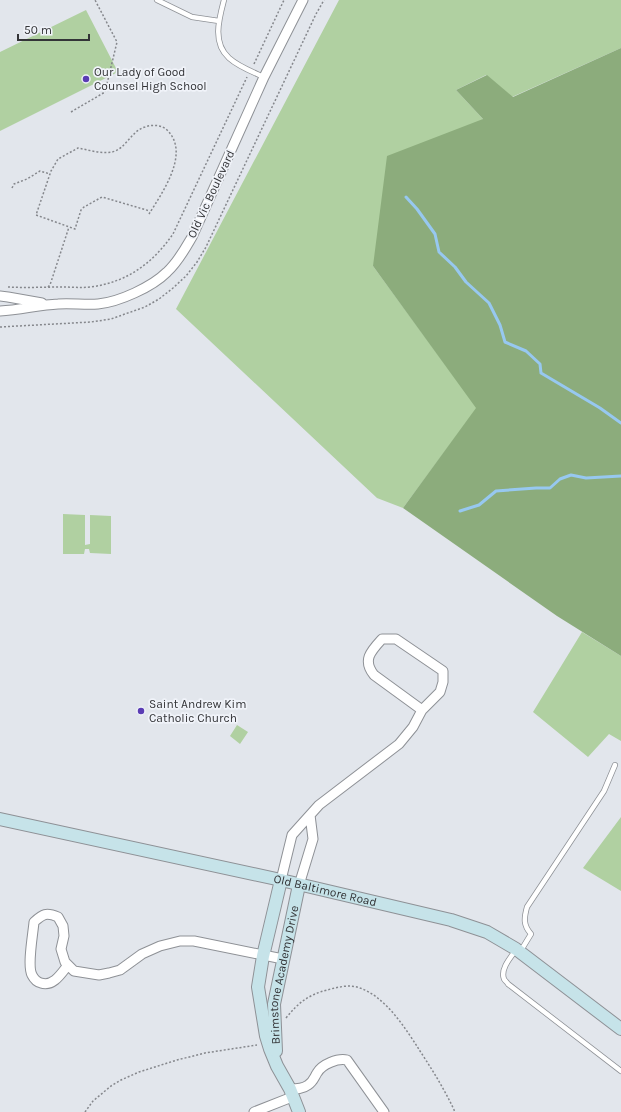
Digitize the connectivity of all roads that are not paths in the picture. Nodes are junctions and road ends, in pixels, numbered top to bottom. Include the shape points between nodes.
1 (157, 0) edge
2 (224, 0) edge
3 (303, 0) edge
4 (219, 21) junction
5 (264, 78) junction
6 (0, 296) edge
7 (50, 305) junction
8 (0, 311) edge
9 (422, 710) junction
10 (616, 765) dead end
11 (310, 815) junction
12 (0, 819) edge
13 (281, 880) junction
14 (298, 885) junction
15 (518, 951) junction
16 (263, 956) junction
17 (283, 959) junction
18 (68, 965) junction
19 (621, 1029) edge
20 (277, 1066) junction
21 (621, 1071) edge
22 (291, 1093) junction
23 (254, 1112) edge
24 (299, 1112) edge
25 (384, 1112) edge

1 - 4 lane via 192,16
2 - 4 lane
3 - 5 street, Old Vic Boulevard
4 - 5 lane via 218,34 223,51 229,59
5 - 7 street, Old Vic Boulevard via 192,237 167,272 136,293 119,299 100,304
6 - 7 street, Old Vic Boulevard
7 - 8 street, Old Vic Boulevard
9 - 9 street via 440,692 443,671 396,639 382,639 369,655 369,669
9 - 11 street via 413,727 399,744 319,805
10 - 15 lane via 604,792 527,907 524,915 526,928 531,934
11 - 13 street via 292,835
11 - 14 street via 313,839
12 - 13 street, Old Baltimore Road
13 - 14 street, Old Baltimore Road
13 - 16 street, Brimstone Academy Drive
14 - 15 street, Old Baltimore Road via 452,920 487,932
14 - 17 street, Brimstone Academy Drive
15 - 19 street, Old Baltimore Road
15 - 21 lane via 506,964 503,972 508,984
16 - 17 street
16 - 18 street via 194,941 180,941 142,954 120,970 109,973 99,975 74,971
16 - 20 street, Brimstone Academy Drive via 258,987 259,1000 266,1036
17 - 20 street, Brimstone Academy Drive via 274,1004
18 - 18 street via 58,978 46,985 37,982 32,976 30,968 34,922 41,916 49,913 58,917 63,926 61,949
20 - 22 street, Brimstone Academy Drive
22 - 23 street
22 - 24 street, Brimstone Academy Drive
22 - 25 street via 312,1082 320,1068 343,1059 347,1060

